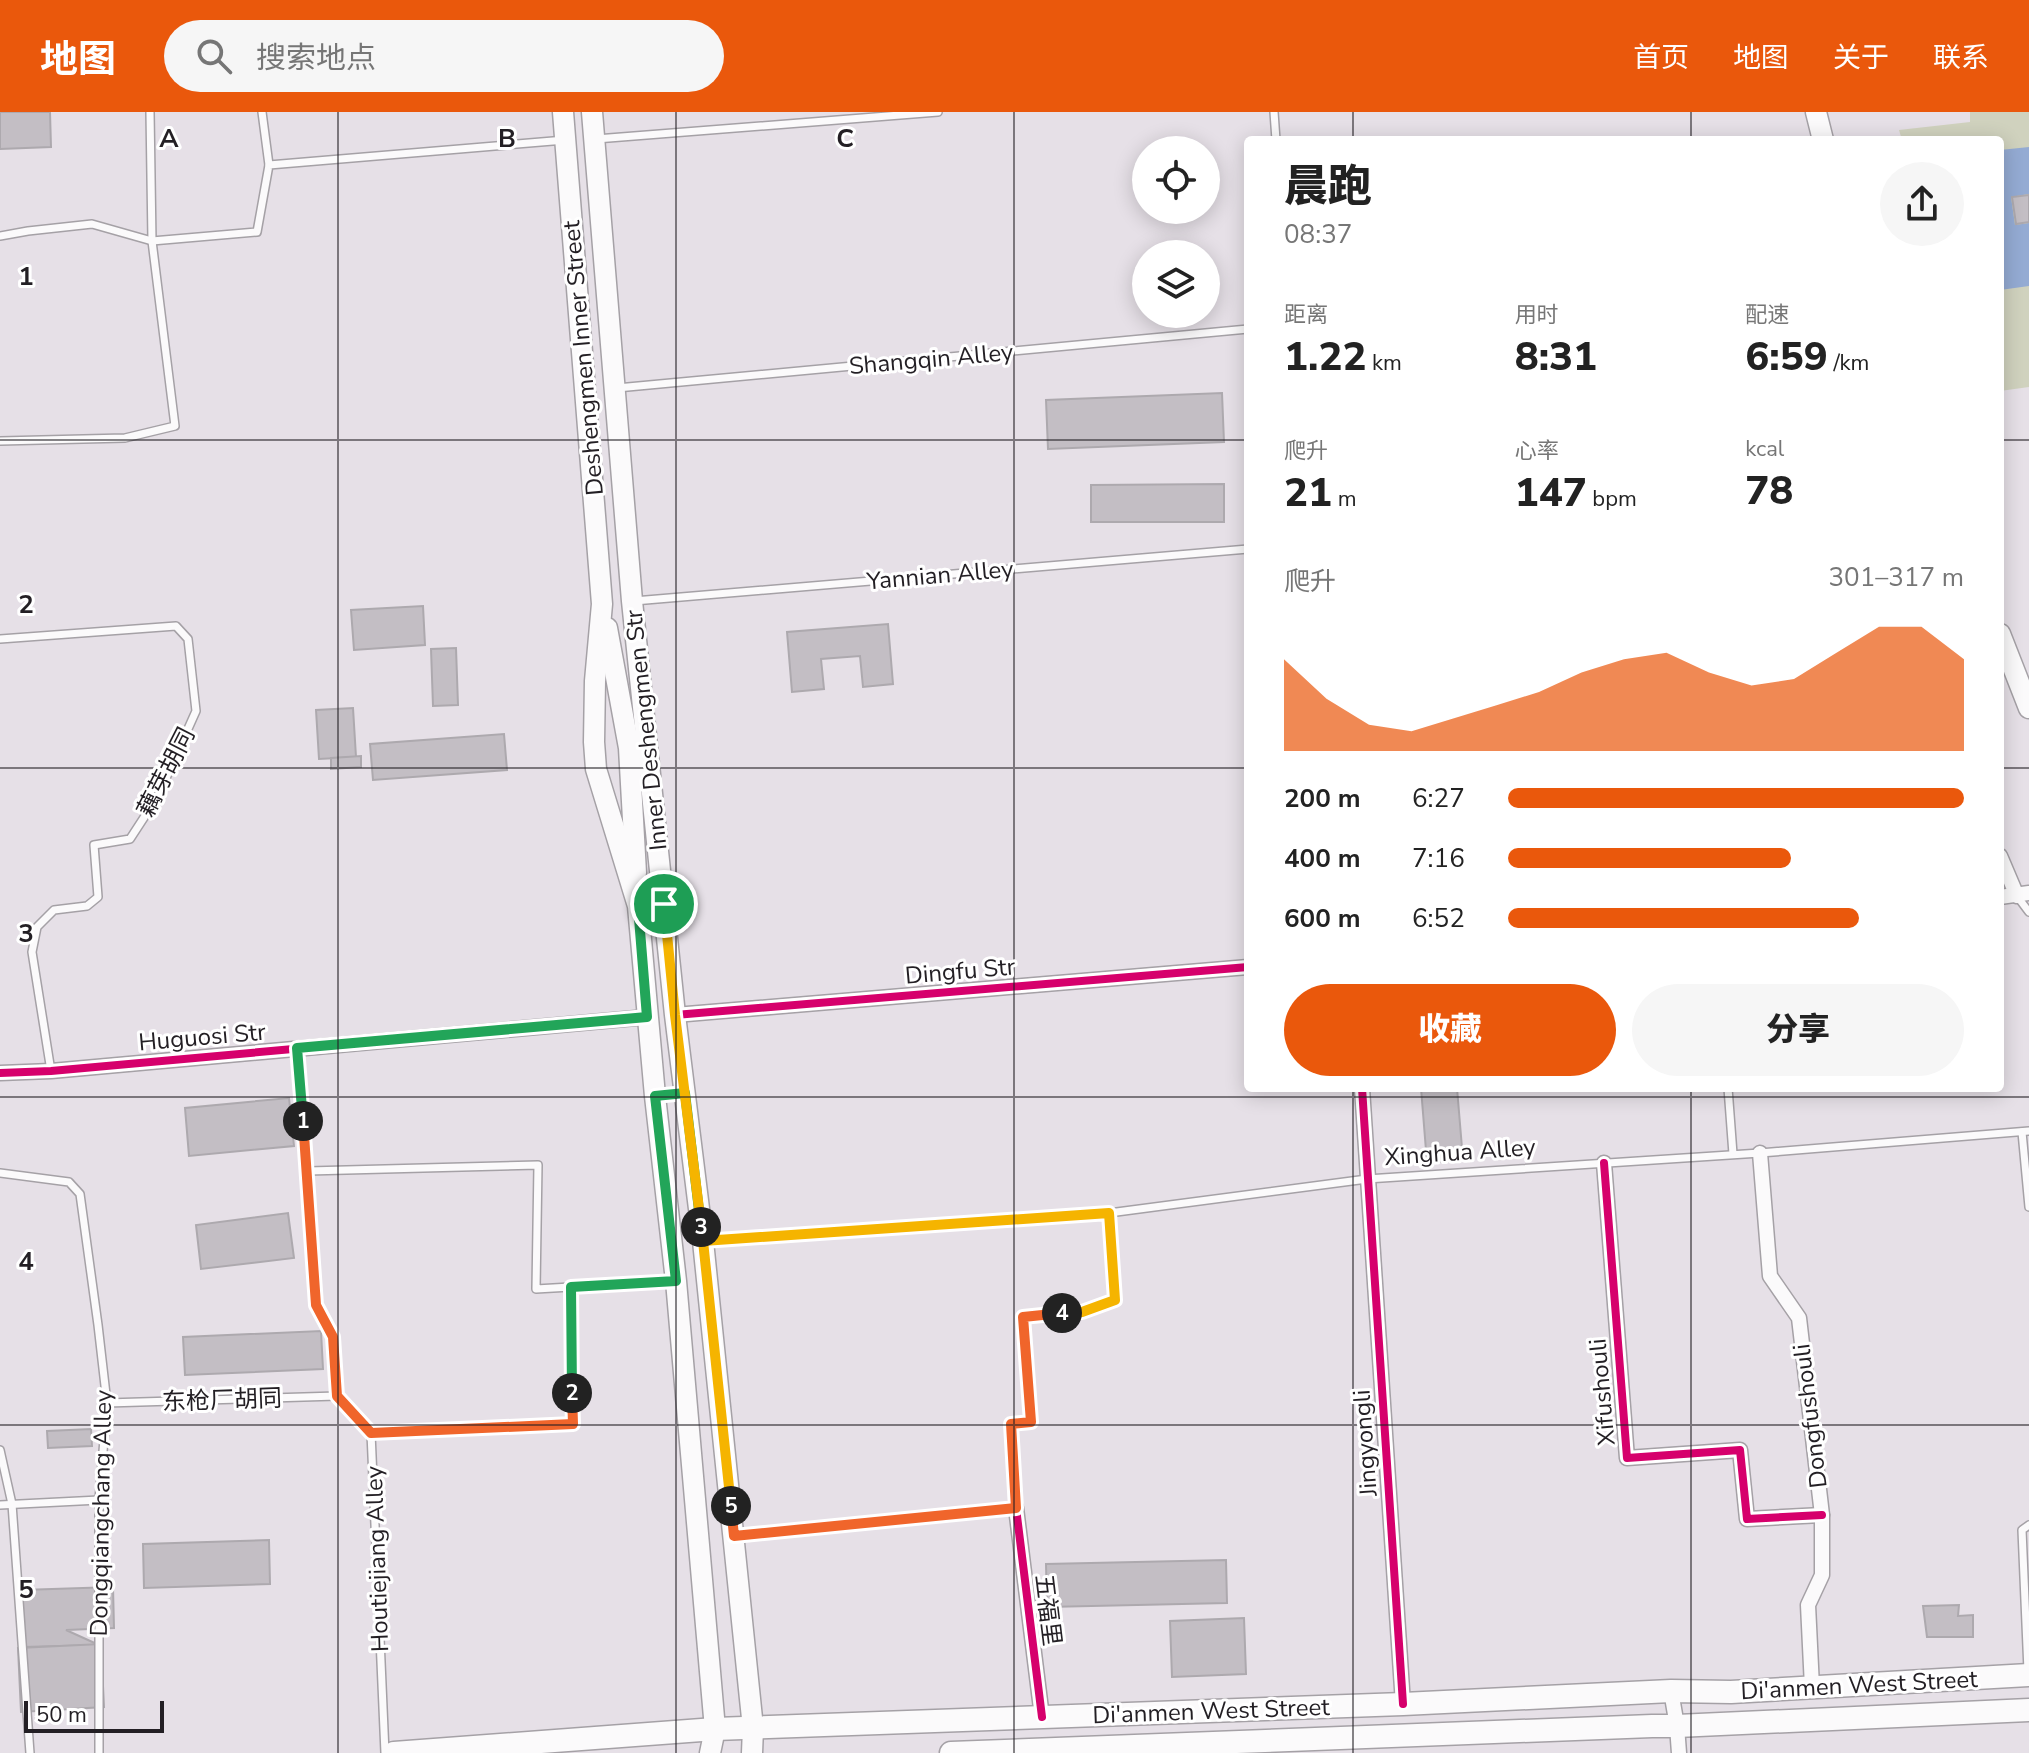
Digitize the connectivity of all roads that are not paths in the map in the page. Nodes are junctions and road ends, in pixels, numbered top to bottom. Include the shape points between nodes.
1 (150, 112) edge
2 (262, 112) edge
3 (563, 112) edge
4 (592, 112) edge
5 (938, 112) edge
6 (1274, 112) edge
7 (1816, 112) edge
8 (1276, 136) edge
9 (1822, 136) edge
10 (594, 139) junction
11 (566, 140) junction
12 (269, 165) junction
13 (0, 236) edge
14 (152, 241) junction
15 (1244, 329) edge
16 (613, 388) junction
17 (0, 441) edge
18 (1244, 549) edge
19 (632, 601) junction
20 (602, 604) junction
21 (0, 639) edge
22 (2004, 644) edge
23 (2029, 708) edge
24 (2004, 863) edge
25 (2023, 894) edge
26 (664, 904) junction
27 (638, 906) junction
28 (2029, 912) edge
29 (1244, 967) edge
30 (675, 1015) junction
31 (647, 1017) junction
32 (297, 1048) junction
33 (51, 1071) junction
34 (0, 1073) edge
35 (1362, 1092) edge
36 (1728, 1092) edge
37 (685, 1093) junction
38 (655, 1096) junction
39 (2026, 1132) edge
40 (1760, 1153) junction
41 (1733, 1154) junction
42 (1604, 1163) junction
43 (308, 1171) junction
44 (0, 1173) edge
45 (1367, 1179) junction
46 (2029, 1207) edge
47 (1109, 1213) junction
48 (703, 1241) junction
49 (676, 1281) junction
50 (571, 1287) junction
51 (337, 1396) junction
52 (107, 1403) junction
53 (371, 1433) junction
54 (0, 1450) edge
55 (99, 1500) junction
56 (12, 1504) junction
57 (0, 1505) edge
58 (1016, 1508) junction
59 (1822, 1515) junction
60 (2029, 1525) edge
61 (734, 1536) junction
62 (2028, 1675) edge
63 (1812, 1687) junction
64 (1671, 1691) junction
65 (1403, 1704) junction
66 (2029, 1710) edge
67 (1042, 1717) junction
68 (1677, 1726) junction
69 (753, 1728) junction
70 (715, 1729) junction
71 (1169, 1749) edge
72 (30, 1753) edge
73 (99, 1753) edge
74 (385, 1753) edge
75 (394, 1753) edge
76 (710, 1753) edge
77 (752, 1753) edge
78 (951, 1753) edge
79 (1679, 1753) edge

1 - 14 lane
2 - 12 lane
3 - 11 main road, Deshengmen Inner Street
4 - 10 main road, Inner Deshengmen Str
5 - 10 lane
6 - 8 lane
7 - 9 main road
10 - 11 main road
10 - 16 main road, Inner Deshengmen Str
11 - 12 lane
11 - 20 main road, Deshengmen Inner Street
12 - 14 lane via 257,232
13 - 14 lane via 92,224
14 - 17 lane via 175,426 125,438
15 - 16 lane, Shangqin Alley
16 - 19 main road, Inner Deshengmen Str
18 - 19 lane, Yannian Alley
19 - 26 main road, Inner Deshengmen Str
20 - 27 main road, Deshengmen Inner Street via 629,748
20 - 27 main road, Deshengmen Inner Street via 595,681 596,769
21 - 33 lane, 藕芽胡同 via 176,626 188,639 196,711 158,796 130,839 94,845 98,897 87,906 54,910 37,927 32,952
22 - 23 main road
24 - 25 street
25 - 28 lane
26 - 27 main road
26 - 30 main road, Inner Deshengmen Str
27 - 31 main road, Deshengmen Inner Street
29 - 30 street, Dingfu Str
30 - 31 main road
30 - 37 main road, Inner Deshengmen Str
31 - 32 street, Huguosi Str
31 - 38 main road, Deshengmen Inner Street
32 - 33 street, Huguosi Str
32 - 43 lane
33 - 34 street, Huguosi Str
35 - 45 street, Jingyongli
36 - 41 lane
37 - 38 main road
37 - 48 main road, Inner Deshengmen Str
38 - 49 main road, Deshengmen Inner Street
39 - 40 lane, Xinghua Alley
39 - 46 lane
40 - 41 lane, Xinghua Alley
40 - 59 street, Dongfushouli via 1770,1276 1799,1318
41 - 42 lane, Xinghua Alley
42 - 45 lane, Xinghua Alley
42 - 59 street, Xifushouli via 1627,1458 1740,1450 1747,1519
43 - 50 lane via 538,1165 536,1289
43 - 51 lane via 316,1305 333,1337
44 - 52 lane, Dongqiangchang Alley via 69,1182 80,1194
45 - 47 lane, Xinghua Alley
45 - 65 street, Jingyongli
47 - 48 lane, Xinghua Alley
47 - 58 lane, 五福里 via 1115,1300 1082,1312 1023,1317 1031,1422 1011,1424
48 - 61 main road, Inner Deshengmen Str
49 - 50 lane
49 - 70 main road, Deshengmen Inner Street
50 - 53 lane via 573,1424
51 - 52 lane, 东枪厂胡同
51 - 53 lane, Houtiejiang Alley
52 - 55 lane, Dongqiangchang Alley
53 - 74 lane, Houtiejiang Alley
54 - 56 lane
55 - 56 lane
55 - 73 lane, Dongqiangchang Alley
56 - 57 lane
56 - 72 lane
58 - 61 lane
58 - 67 street, 五福里
59 - 63 street, Dongfushouli via 1822,1575 1808,1605
60 - 62 lane via 2022,1530
61 - 69 main road, Inner Deshengmen Str
62 - 63 main road, Di'anmen West Street
63 - 64 main road, Di'anmen West Street
64 - 65 main road, Di'anmen West Street
64 - 68 street
65 - 67 main road, Di'anmen West Street
66 - 68 main road, Di'anmen West Street
67 - 69 main road, Di'anmen West Street
68 - 71 main road, Di'anmen West Street
68 - 79 street
69 - 70 main road, Di'anmen West Street
69 - 77 main road, Inner Deshengmen Str
70 - 75 main road, Di'anmen West Street
70 - 76 main road, Deshengmen Inner Street
71 - 78 main road, Di'anmen West Street

